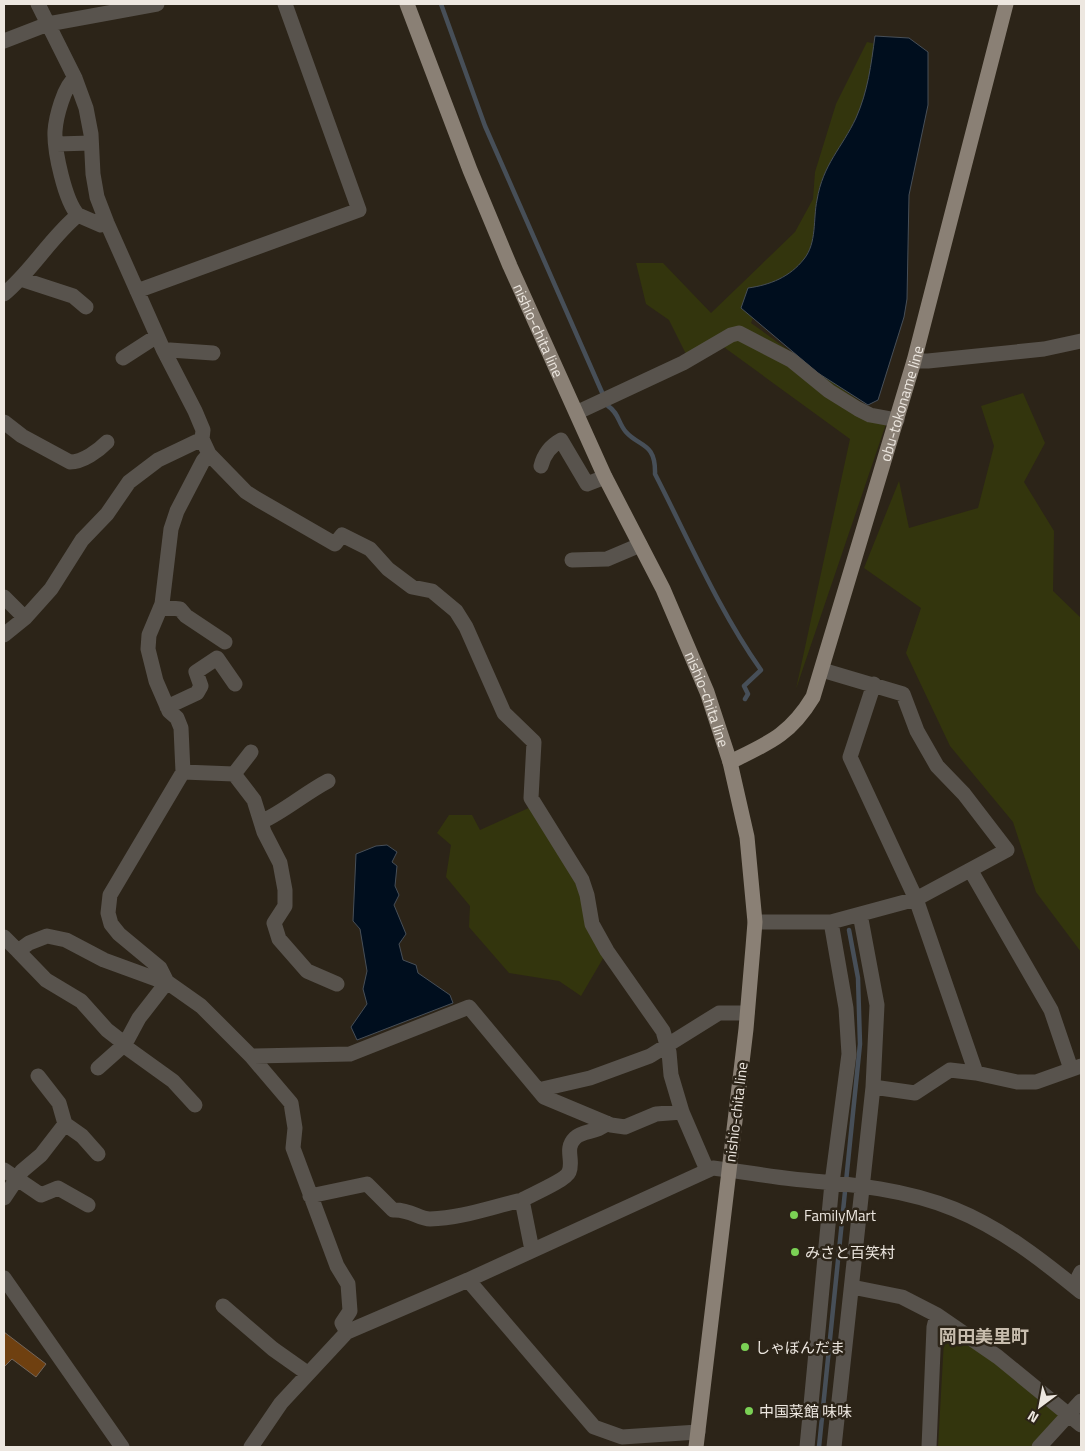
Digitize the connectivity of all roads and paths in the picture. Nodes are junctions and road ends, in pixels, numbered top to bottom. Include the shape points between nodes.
1 (38, 4) edge
2 (158, 4) edge
3 (286, 4) edge
4 (407, 4) edge
5 (1006, 4) edge
6 (48, 24) junction
7 (4, 41) edge
8 (75, 78) junction
9 (92, 143) junction
10 (57, 144) junction
11 (78, 215) junction
12 (107, 223) junction
13 (21, 279) junction
14 (137, 291) junction
15 (4, 294) edge
16 (86, 307) dead end
17 (157, 336) junction
18 (1081, 341) edge
19 (165, 352) junction
20 (213, 354) dead end
21 (123, 358) dead end
22 (914, 361) junction
23 (578, 412) junction
24 (897, 420) junction
25 (4, 422) edge
26 (202, 439) junction
27 (108, 442) dead end
28 (209, 454) junction
29 (541, 466) dead end
30 (605, 477) junction
31 (640, 545) junction
32 (572, 560) dead end
33 (4, 597) edge
34 (161, 606) junction
35 (25, 618) junction
36 (4, 635) edge
37 (225, 642) dead end
38 (822, 670) junction
39 (235, 684) dead end
40 (874, 684) junction
41 (167, 707) junction
42 (251, 752) dead end
43 (730, 762) junction
44 (183, 772) junction
45 (234, 774) junction
46 (328, 781) dead end
47 (261, 822) junction
48 (971, 871) junction
49 (916, 899) junction
50 (857, 915) junction
51 (833, 921) junction
52 (755, 922) junction
53 (5, 940) edge
54 (18, 951) junction
55 (165, 979) junction
56 (337, 984) dead end
57 (747, 1013) junction
58 (666, 1044) junction
59 (124, 1045) junction
60 (251, 1056) junction
61 (98, 1068) dead end
62 (1076, 1068) edge
63 (976, 1073) junction
64 (38, 1076) dead end
65 (873, 1088) junction
66 (538, 1090) junction
67 (195, 1106) dead end
68 (682, 1112) junction
69 (65, 1124) junction
70 (609, 1124) junction
71 (588, 1138) dead end
72 (98, 1154) dead end
73 (4, 1170) edge
74 (707, 1170) junction
75 (728, 1170) junction
76 (17, 1179) junction
77 (836, 1183) junction
78 (860, 1186) junction
79 (310, 1196) junction
80 (4, 1198) edge
81 (522, 1200) junction
82 (88, 1205) dead end
83 (532, 1250) junction
84 (1081, 1272) edge
85 (4, 1278) edge
86 (468, 1280) junction
87 (852, 1287) junction
88 (1078, 1289) edge
89 (224, 1306) dead end
90 (937, 1314) junction
91 (347, 1332) junction
92 (307, 1373) junction
93 (1081, 1401) edge
94 (1076, 1419) edge
95 (698, 1432) junction
96 (122, 1447) edge
97 (251, 1447) edge
98 (696, 1447) edge
99 (807, 1447) edge
100 (834, 1447) edge
101 (929, 1447) edge
102 (1039, 1447) edge

1 - 6 street
2 - 6 street
3 - 14 street via 360,210
4 - 23 main road, nishio-chita line via 474,179 540,334
5 - 22 main road, obu-tokoname line
6 - 7 street
6 - 8 street
8 - 9 street via 86,108
8 - 10 street via 66,89 55,131
9 - 10 street
9 - 12 street via 97,197
10 - 11 street via 66,197
11 - 12 street via 101,225
11 - 13 street via 64,226
12 - 14 street
13 - 15 street
13 - 16 street via 73,296
14 - 17 street
17 - 19 street
17 - 21 street
18 - 22 street via 1044,350
19 - 20 street
19 - 26 street via 203,430
22 - 24 main road, obu-tokoname line
23 - 24 street via 739,333 791,360 829,391 858,409 870,415
23 - 30 main road, nishio-chita line
24 - 38 main road, obu-tokoname line
25 - 27 street via 22,436 70,462 77,462
26 - 28 street
26 - 35 street via 158,460 129,482 107,514 82,540 51,589
28 - 34 street via 177,511 171,529
28 - 58 street via 257,499 336,544 342,535 370,550 412,587 432,591 456,611 504,713 534,742 531,798 582,880 592,924 637,998 663,1031
29 - 30 street via 552,445 561,440 587,484
30 - 31 main road, nishio-chita line
31 - 32 street via 607,559
31 - 43 main road, nishio-chita line via 663,589 707,692
33 - 35 street
34 - 37 street via 180,609
34 - 41 street via 149,635 148,649
35 - 36 street
38 - 40 street
38 - 43 main road, obu-tokoname line via 813,697 782,735
39 - 41 street via 218,658 196,672 201,686 197,693
40 - 48 street via 903,694 917,732 937,766 964,794 1007,850
40 - 49 street via 850,757
41 - 44 street via 181,728
42 - 45 street
43 - 52 main road, nishio-chita line via 747,837
44 - 45 street
44 - 55 street via 110,895 108,913 110,924 160,968
45 - 47 street via 254,800
46 - 47 street
47 - 56 street via 280,863 285,890 285,906 274,923 279,939 307,971
48 - 49 street
48 - 62 street via 1051,1010
49 - 50 street
49 - 63 street
50 - 51 street
50 - 65 street via 877,1005
51 - 52 street
51 - 77 street via 850,1054
52 - 57 main road, nishio-chita line
53 - 54 street
54 - 55 street via 47,936 66,940 104,960 156,979
54 - 59 street via 46,980 81,1001
55 - 59 street
55 - 60 street via 201,1006
57 - 58 street via 719,1014
57 - 75 main road, nishio-chita line
58 - 66 street via 650,1056 630,1064 590,1078
58 - 68 street
59 - 61 street
59 - 67 street via 172,1081
60 - 66 street via 350,1054 470,1007
60 - 79 street via 291,1103 295,1128 293,1148
62 - 63 street via 1036,1082 1017,1082
63 - 65 street via 950,1070 915,1093
64 - 69 street via 59,1103
65 - 78 street
66 - 70 street via 544,1098
68 - 70 street via 656,1114 625,1127
68 - 74 street
69 - 72 street via 82,1136
69 - 76 street
70 - 71 street via 606,1132
70 - 81 street via 576,1136 570,1144 570,1169 566,1177
73 - 76 street
74 - 75 street
74 - 83 street
75 - 77 street
75 - 95 main road, nishio-chita line
76 - 80 street
76 - 82 street via 41,1195 58,1188
77 - 78 street
77 - 99 street
78 - 87 street
78 - 88 street via 914,1195 970,1216 1011,1239
79 - 81 street via 367,1184 393,1210 409,1210 427,1219 468,1214
79 - 91 street via 337,1266 348,1284 350,1311 342,1323
81 - 83 street
83 - 86 street
84 - 88 street
85 - 96 street
86 - 91 street
86 - 95 street via 594,1427 622,1437
87 - 90 street via 902,1297
87 - 100 street
89 - 92 street via 273,1349
90 - 94 street
90 - 101 street
91 - 92 street
92 - 97 street via 281,1403
93 - 94 street
94 - 102 street
95 - 98 main road, nishio-chita line

